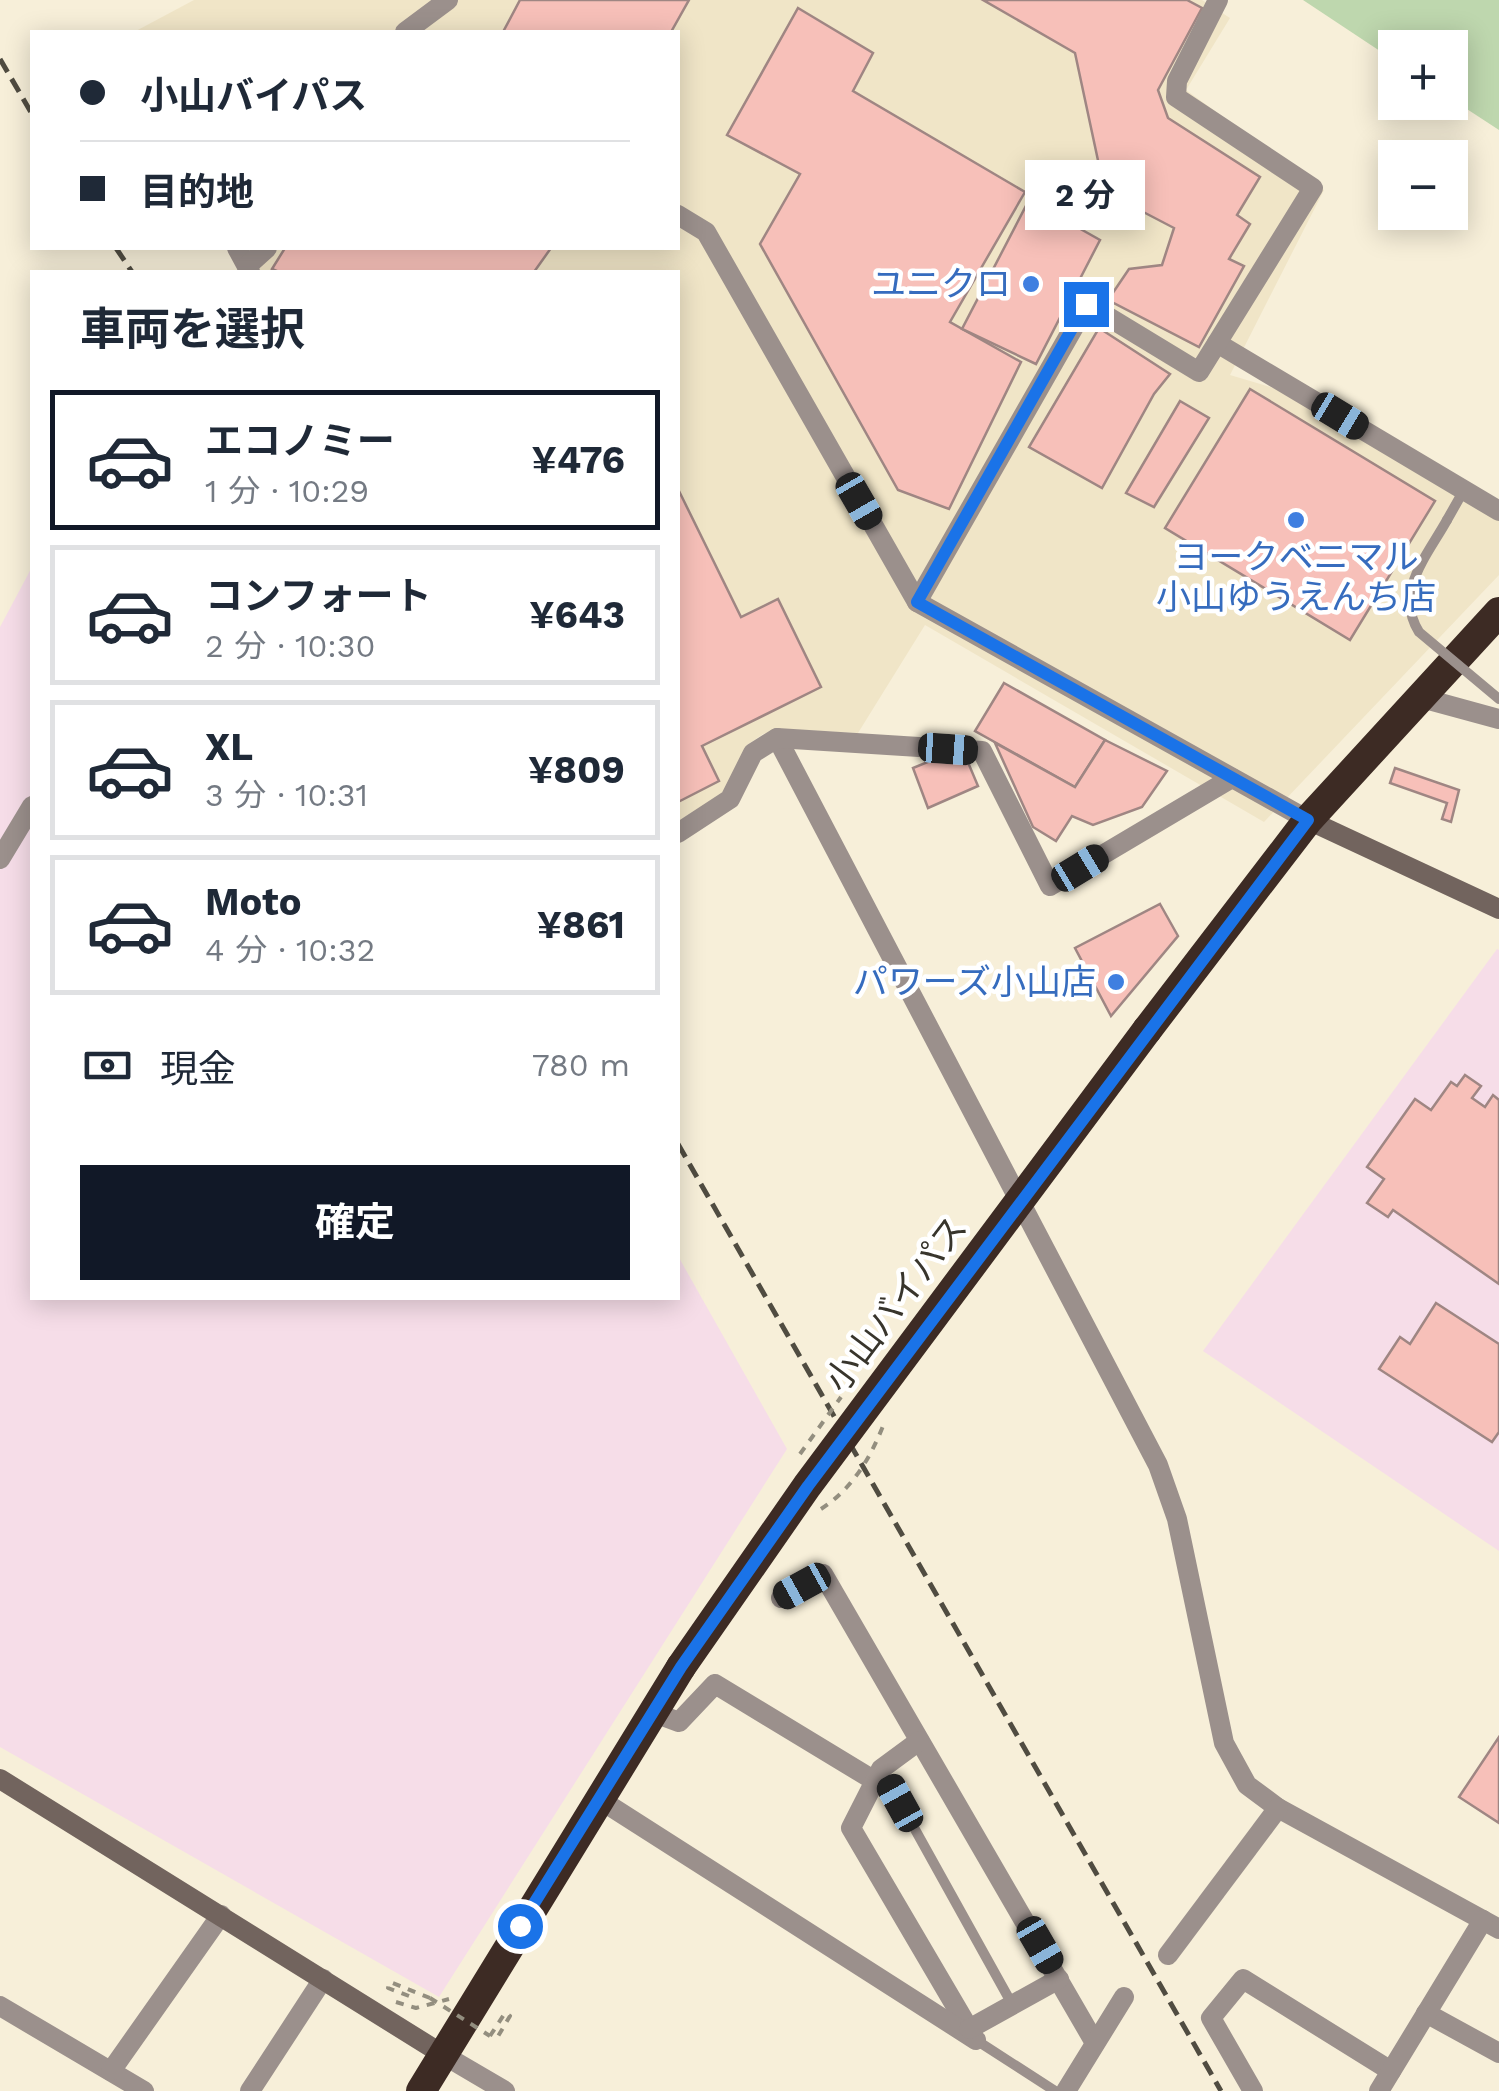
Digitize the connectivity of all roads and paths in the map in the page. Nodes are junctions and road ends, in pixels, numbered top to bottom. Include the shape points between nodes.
1 (448, 0) edge
2 (1218, 0) edge
3 (408, 30) edge
4 (680, 217) edge
5 (1216, 344) junction
6 (1464, 490) junction
7 (1499, 511) edge
8 (917, 602) junction
9 (1499, 612) edge
10 (1418, 697) junction
11 (1499, 699) edge
12 (1499, 719) edge
13 (777, 738) junction
14 (1232, 778) junction
15 (30, 809) edge
16 (1308, 820) junction
17 (680, 832) edge
18 (0, 859) edge
19 (1499, 909) edge
20 (780, 1598) dead end
21 (652, 1712) junction
22 (919, 1741) junction
23 (878, 1775) junction
24 (0, 1778) edge
25 (599, 1799) junction
26 (1278, 1808) junction
27 (221, 1915) junction
28 (1491, 1924) edge
29 (1168, 1954) dead end
30 (322, 1979) junction
31 (1060, 1979) junction
32 (462, 1986) dead end
33 (380, 1994) dead end
34 (409, 1996) dead end
35 (1124, 1997) dead end
36 (1012, 2005) junction
37 (0, 2006) edge
38 (1426, 2013) junction
39 (973, 2034) junction
40 (493, 2037) dead end
41 (1096, 2042) junction
42 (442, 2054) junction
43 (1499, 2054) edge
44 (1391, 2071) junction
45 (111, 2072) junction
46 (144, 2091) edge
47 (250, 2091) edge
48 (421, 2091) edge
49 (505, 2091) edge
50 (1055, 2091) edge
51 (1066, 2091) edge
52 (1252, 2091) edge
53 (1379, 2091) edge

1 - 3 street
2 - 5 street via 1177,81 1176,97 1313,188
4 - 8 street via 706,232
5 - 6 street
5 - 8 street via 1199,372 1086,304
6 - 7 street
6 - 11 lane, bridge via 1408,590 1411,619
8 - 14 street
9 - 10 highway, 小山バイパス
10 - 12 street
10 - 16 highway, 小山バイパス
13 - 14 street via 982,752 1050,886
13 - 17 street via 753,753 730,800
13 - 26 street via 1158,1465 1177,1519 1224,1744 1247,1784
14 - 16 street
15 - 18 street
16 - 19 street
16 - 21 highway, 小山バイパス, bridge via 808,1486
20 - 22 street via 824,1574
21 - 23 street via 680,1722 715,1684
21 - 25 highway, 小山バイパス
22 - 23 street
22 - 31 street
23 - 36 lane
23 - 39 street via 852,1828
24 - 27 street
25 - 39 street
25 - 42 highway, 小山バイパス
26 - 28 street
26 - 29 street
27 - 30 street
27 - 45 street
28 - 38 street
30 - 42 street
30 - 47 street
31 - 36 street
31 - 41 street
32 - 33 path via 429,2007
34 - 40 path, bridge via 388,1988 390,1982
35 - 41 street
36 - 39 street
37 - 45 street
38 - 43 street
38 - 44 street
39 - 50 lane
41 - 51 street
42 - 48 highway, 小山バイパス
42 - 49 street
44 - 52 street via 1243,1979 1211,2018
44 - 53 street
45 - 46 street

